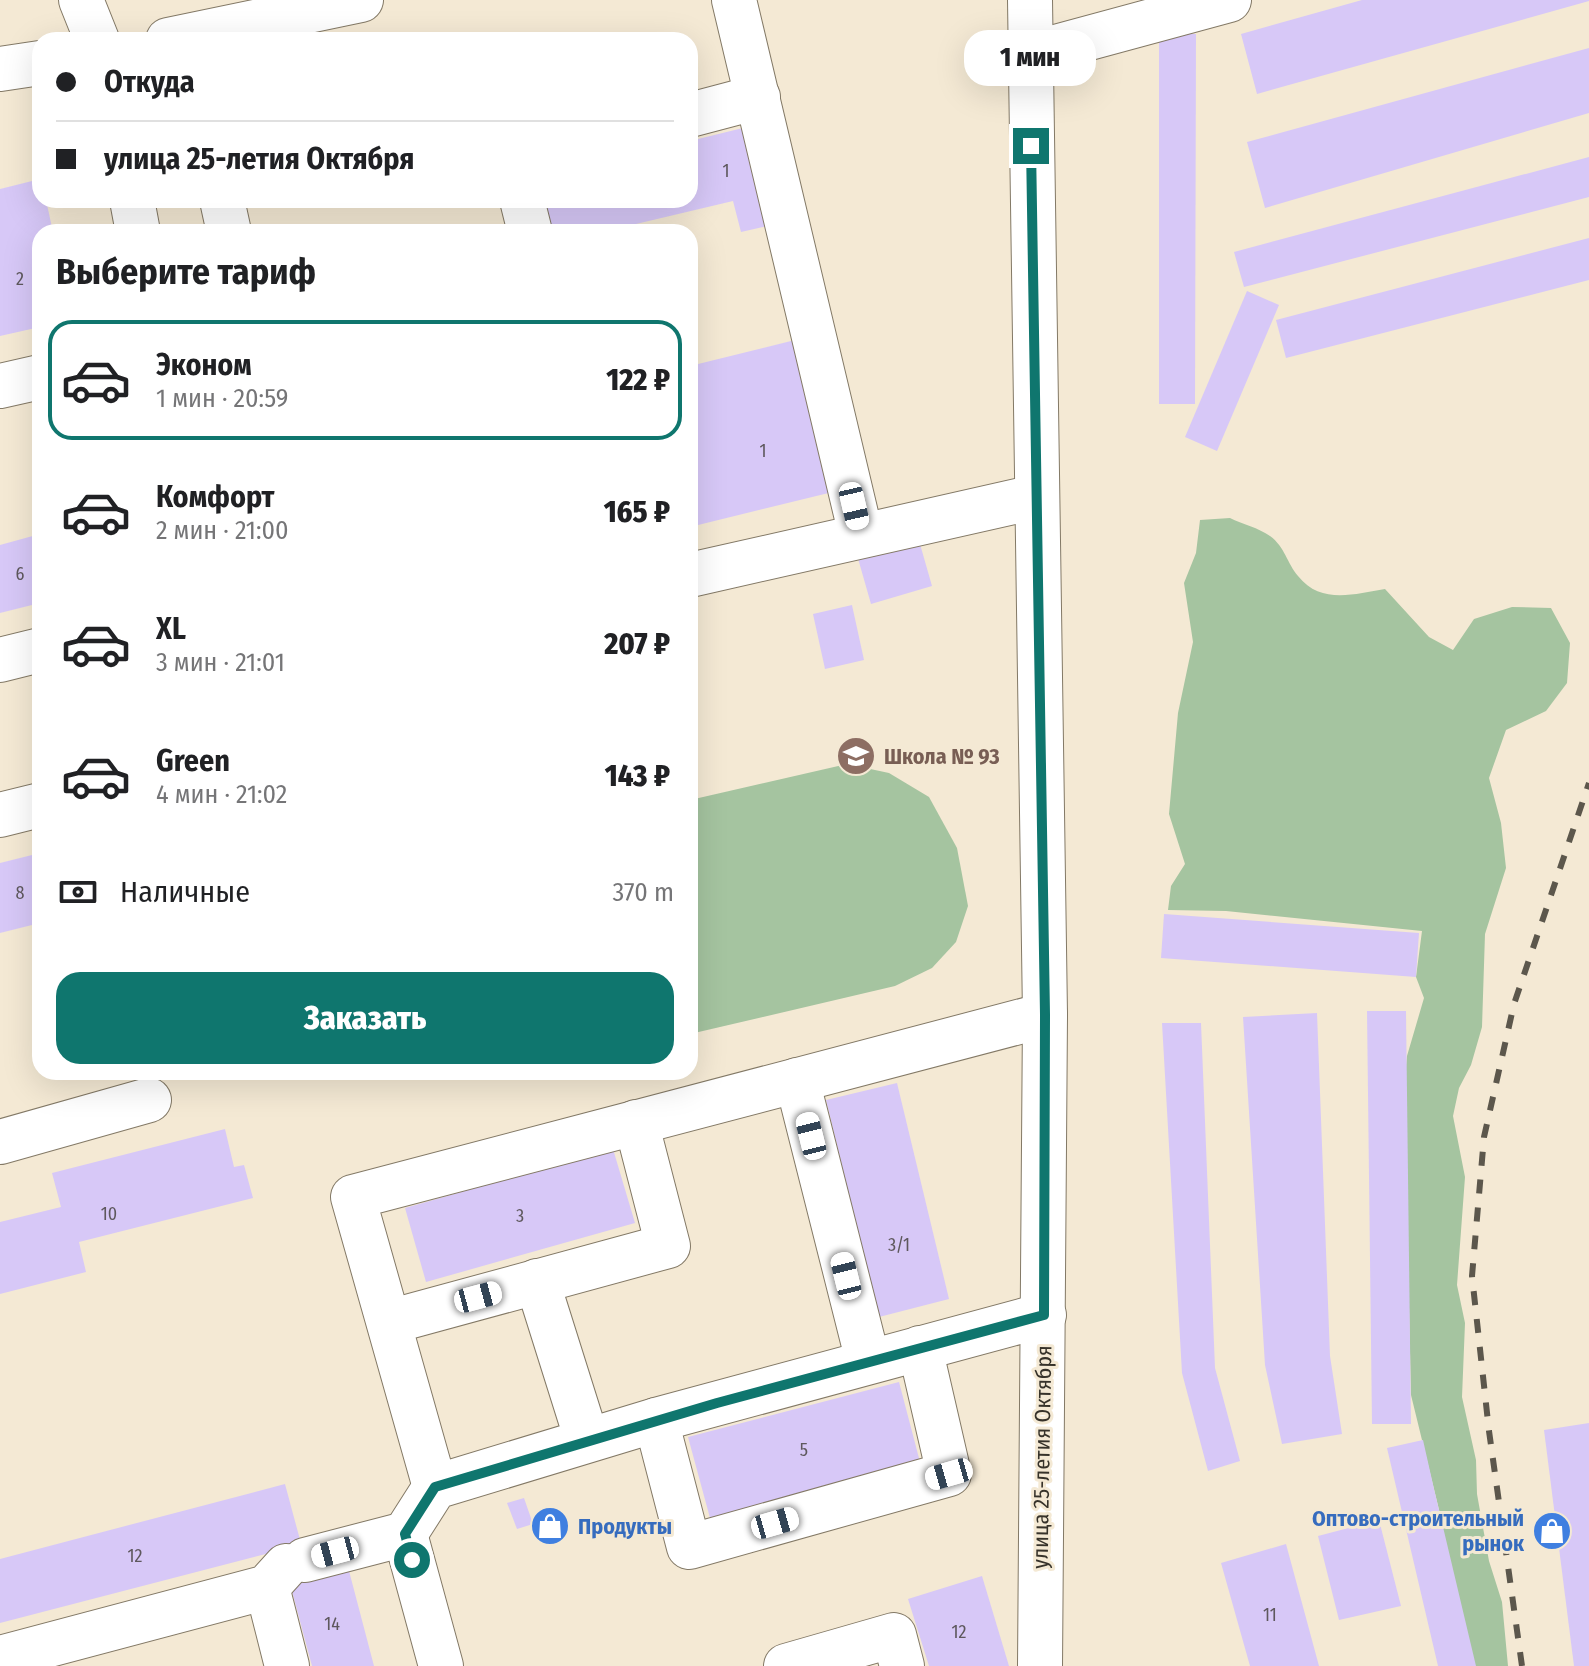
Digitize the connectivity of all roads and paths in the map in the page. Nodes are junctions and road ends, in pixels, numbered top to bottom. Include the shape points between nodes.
1 (81, 0) edge
2 (361, 0) edge
3 (734, 0) edge
4 (1030, 0) edge
5 (1221, 1) edge
6 (94, 32) edge
7 (207, 32) edge
8 (1030, 54) junction
9 (32, 64) edge
10 (0, 69) edge
11 (758, 97) junction
12 (698, 113) edge
13 (32, 379) edge
14 (0, 386) edge
15 (1035, 497) junction
16 (861, 535) junction
17 (698, 573) edge
18 (32, 652) edge
19 (0, 660) edge
20 (32, 807) edge
21 (0, 815) edge
22 (1045, 1015) junction
23 (797, 1080) junction
24 (149, 1100) dead end
25 (636, 1122) junction
26 (0, 1142) edge
27 (537, 1281) junction
28 (1044, 1315) junction
29 (389, 1322) junction
30 (920, 1348) junction
31 (868, 1361) junction
32 (656, 1420) junction
33 (587, 1440) junction
34 (435, 1487) junction
35 (405, 1534) junction
36 (286, 1571) junction
37 (0, 1658) edge
38 (287, 1666) edge
39 (441, 1666) edge
40 (786, 1666) edge
41 (902, 1666) edge
42 (1040, 1666) edge

1 - 6 street
2 - 7 street
3 - 11 street
4 - 8 street, улица 25-летия Октября
5 - 8 street
8 - 15 street, улица 25-летия Октября
9 - 10 street
11 - 12 street
11 - 16 street
13 - 14 street
15 - 16 street
15 - 22 street, улица 25-летия Октября
16 - 17 street
18 - 19 street
20 - 21 street
22 - 23 street
22 - 28 street, улица 25-летия Октября
23 - 25 street
23 - 31 street
24 - 26 street
25 - 27 street via 668,1246
25 - 29 street via 353,1197
27 - 29 street
27 - 33 street
28 - 30 street
28 - 42 street, улица 25-летия Октября
29 - 34 street
30 - 31 street
30 - 32 street via 949,1474 689,1547
31 - 32 street
32 - 33 street
33 - 34 street
34 - 35 street
35 - 36 street
35 - 39 street
36 - 37 street
36 - 38 street
40 - 41 street via 894,1635

